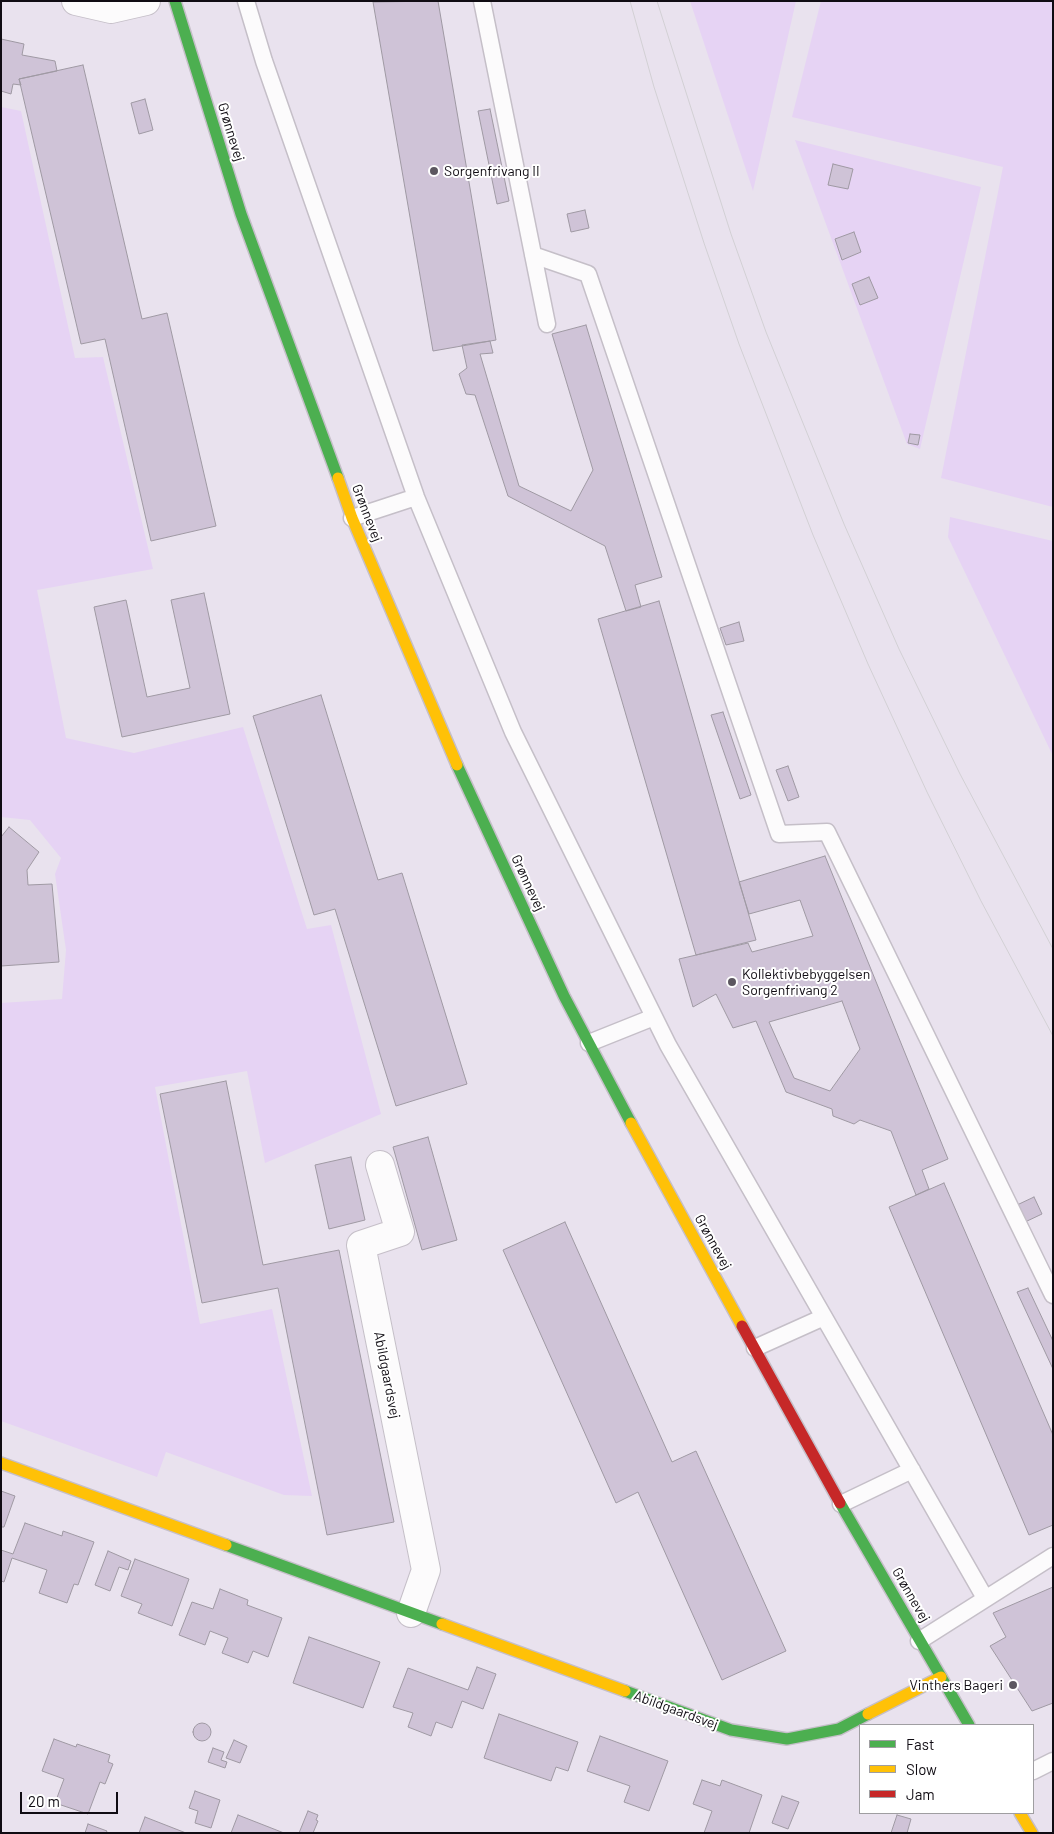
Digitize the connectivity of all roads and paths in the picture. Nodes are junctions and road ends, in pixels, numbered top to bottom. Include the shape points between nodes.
1 (76, 1) edge
2 (146, 1) edge
3 (175, 1) edge
4 (246, 1) edge
5 (482, 1) edge
6 (533, 255) junction
7 (547, 324) dead end
8 (416, 497) junction
9 (352, 518) junction
10 (654, 1017) junction
11 (589, 1043) junction
12 (380, 1165) dead end
13 (1053, 1295) edge
14 (824, 1317) junction
15 (755, 1348) junction
16 (1, 1463) edge
17 (912, 1470) junction
18 (841, 1504) junction
19 (1053, 1556) edge
20 (985, 1598) junction
21 (411, 1613) junction
22 (919, 1641) junction
23 (941, 1677) junction
24 (968, 1724) edge
25 (1053, 1761) edge
26 (1034, 1770) edge
27 (1021, 1814) edge
28 (1032, 1833) edge

1 - 2 street via 111,9
3 - 9 street, Grønnevej via 241,214
4 - 8 lane
5 - 6 lane
6 - 7 lane
6 - 13 lane via 588,274 778,834 827,832
8 - 9 lane
8 - 10 lane via 513,732
9 - 11 street, Grønnevej via 468,792
10 - 11 lane
10 - 14 lane
11 - 15 street, Grønnevej via 664,1187
12 - 21 street, Abildgaardsvej via 400,1232 361,1244 426,1570
14 - 15 lane
14 - 17 lane
15 - 18 street, Grønnevej
16 - 21 street, Abildgaardsvej
17 - 18 lane
17 - 20 lane
18 - 22 street, Grønnevej
19 - 20 lane
20 - 22 lane
21 - 23 street, Abildgaardsvej via 732,1730 787,1739 839,1729
22 - 23 street, Grønnevej
23 - 24 street, Grønnevej
25 - 26 lane
27 - 28 street

